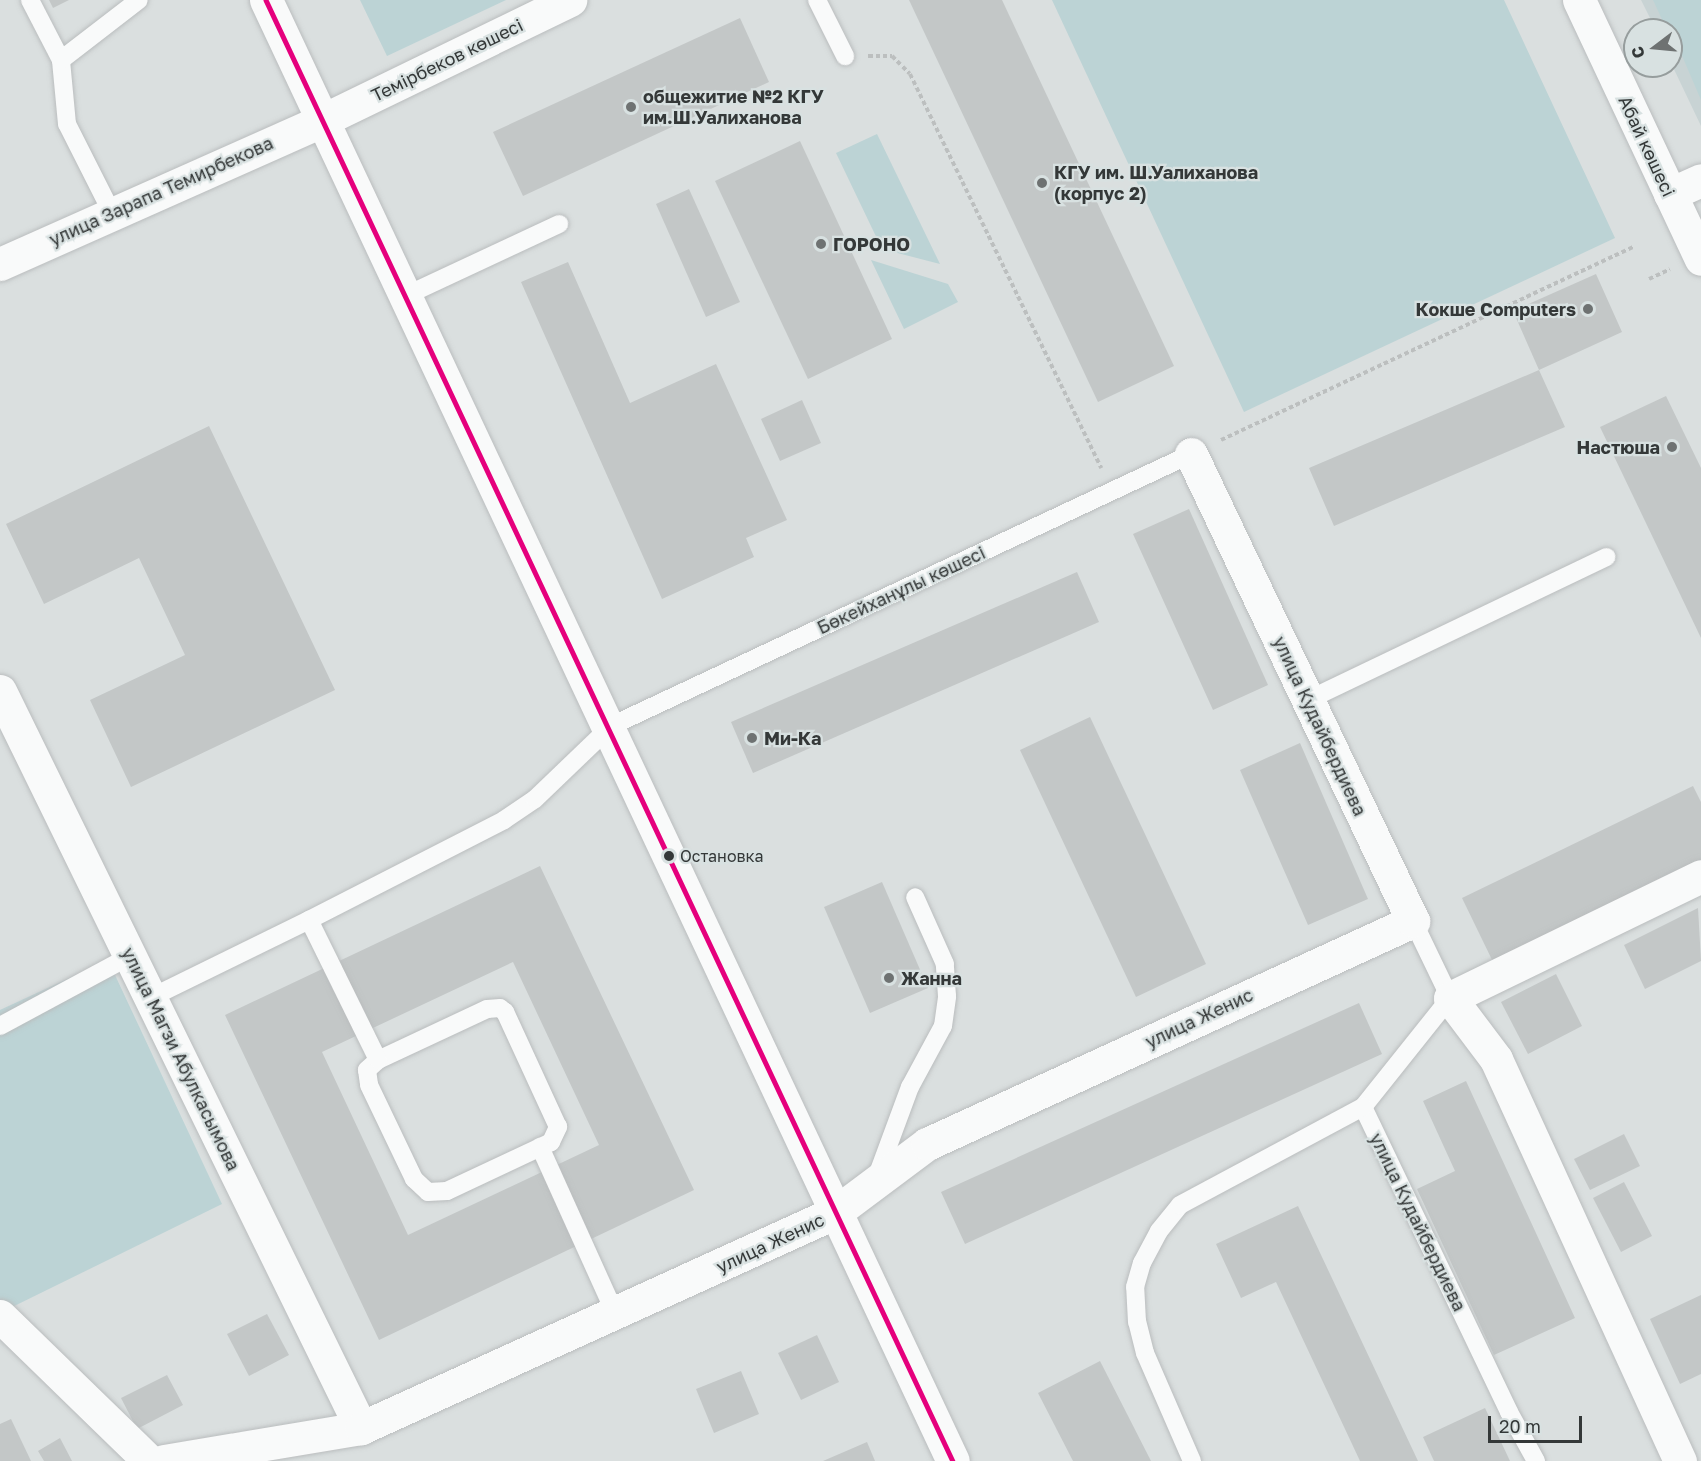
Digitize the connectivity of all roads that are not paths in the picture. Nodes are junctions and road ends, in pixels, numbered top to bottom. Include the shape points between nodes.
1 (30, 0) edge
2 (139, 0) edge
3 (266, 0) edge
4 (570, 0) edge
5 (817, 0) edge
6 (1579, 0) edge
7 (845, 56) road end
8 (60, 60) junction
9 (323, 120) junction
10 (1701, 180) edge
11 (1670, 194) junction
12 (112, 213) junction
13 (559, 224) dead end
14 (1689, 263) edge
15 (0, 264) edge
16 (408, 296) junction
17 (1191, 454) joint
18 (1606, 557) dead end
19 (0, 691) edge
20 (1308, 700) junction
21 (611, 726) junction
22 (1701, 876) edge
23 (915, 897) dead end
24 (309, 920) junction
25 (1413, 921) junction
26 (130, 956) junction
27 (150, 998) junction
28 (1450, 998) junction
29 (0, 1026) edge
30 (378, 1060) junction
31 (1363, 1107) junction
32 (540, 1147) junction
33 (877, 1178) junction
34 (836, 1212) junction
35 (616, 1315) junction
36 (0, 1316) edge
37 (361, 1428) junction
38 (148, 1461) edge
39 (164, 1461) edge
40 (953, 1461) edge
41 (1192, 1461) edge
42 (1536, 1461) edge
43 (1680, 1461) edge

1 - 8 lane
2 - 8 lane
3 - 9 street
4 - 9 street, Темірбеков көшесі
5 - 7 lane
6 - 11 street, Абай көшесі
8 - 12 lane via 67,124
9 - 12 street, улица Зарапа Темирбекова
9 - 16 street
10 - 11 street
11 - 14 street, Абай көшесі
12 - 15 street, улица Зарапа Темирбекова
13 - 16 lane
16 - 21 street
17 - 20 street, улица Кудайбердиева
17 - 21 lane, Бөкейханұлы көшесі
18 - 20 lane
19 - 26 street, улица Магзи Абулкасымова
20 - 25 street, улица Кудайбердиева
21 - 24 lane, Бөкейханұлы көшесі via 535,799 504,820
21 - 34 street
22 - 28 street
23 - 33 lane via 945,964 947,996 943,1026 910,1087
24 - 27 lane, Бөкейханұлы көшесі
24 - 30 lane
25 - 28 lane, улица Кудайбердиева
25 - 33 street, улица Женис via 927,1144
26 - 27 street, улица Магзи Абулкасымова
26 - 29 lane
27 - 37 street, улица Магзи Абулкасымова
28 - 31 lane
28 - 43 street, улица Кудайбердиева via 1496,1059
30 - 32 lane via 367,1070 369,1085 414,1179 428,1192 447,1191
30 - 32 lane via 487,1009 500,1008 509,1018 558,1127 556,1138
31 - 41 lane via 1180,1204 1159,1231 1142,1263 1135,1287 1142,1343
31 - 42 lane, улица Кудайбердиева
32 - 35 lane
33 - 34 street, улица Женис
34 - 35 street, улица Женис
34 - 40 street
35 - 37 street, улица Женис
36 - 38 street
37 - 39 street, улица Женис

